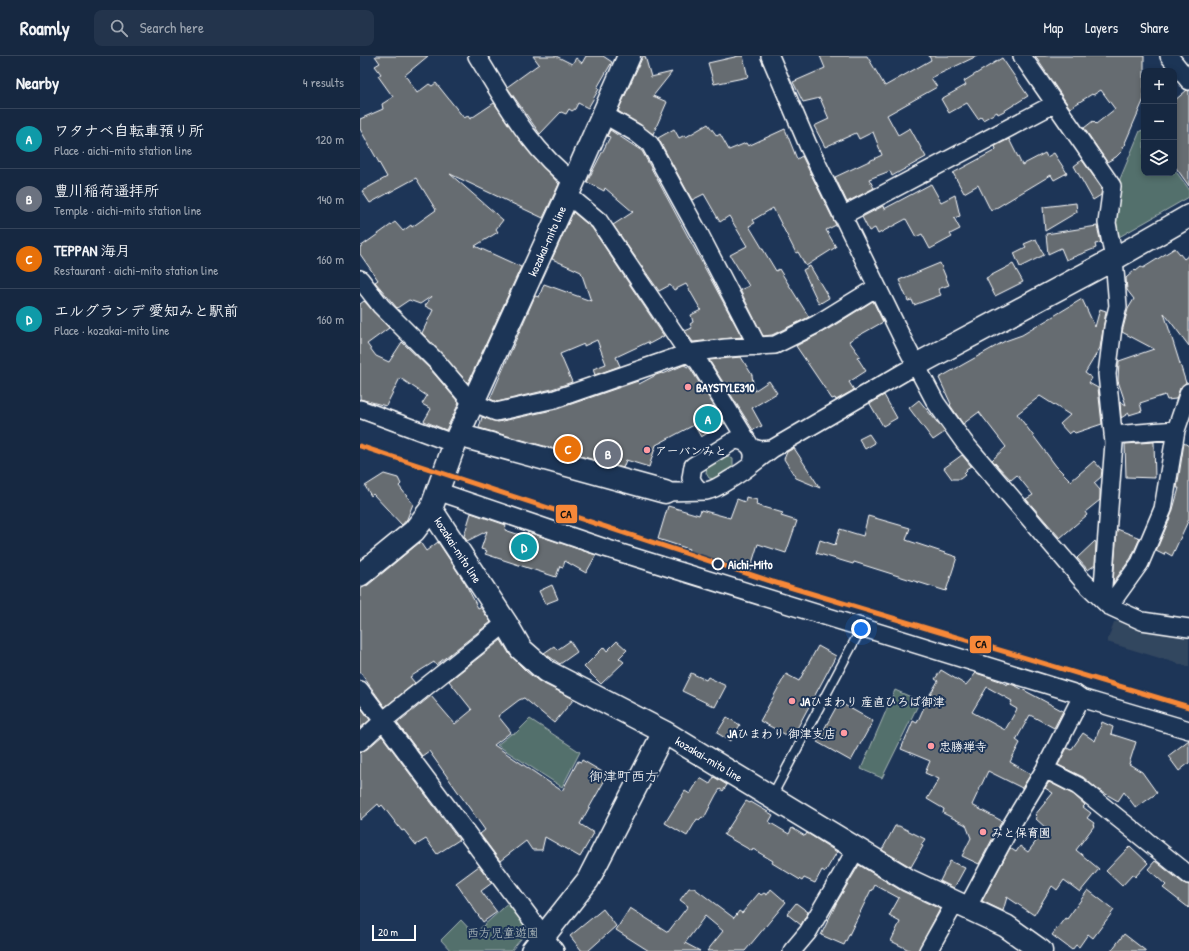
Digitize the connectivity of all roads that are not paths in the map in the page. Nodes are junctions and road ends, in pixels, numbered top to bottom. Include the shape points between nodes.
1 (477, 56) edge
2 (629, 56) edge
3 (770, 56) edge
4 (1022, 56) edge
5 (1169, 56) edge
6 (1189, 81) edge
7 (1054, 104) junction
8 (603, 114) junction
9 (571, 189) junction
10 (842, 216) junction
11 (1189, 216) edge
12 (1114, 260) junction
13 (360, 279) edge
14 (877, 286) junction
15 (758, 347) junction
16 (688, 354) junction
17 (916, 365) junction
18 (1189, 392) edge
19 (474, 403) junction
20 (360, 409) edge
21 (1176, 430) junction
22 (1113, 435) junction
23 (735, 438) junction
24 (457, 439) junction
25 (751, 447) junction
26 (772, 449) junction
27 (750, 465) junction
28 (691, 472) junction
29 (709, 491) junction
30 (672, 493) junction
31 (434, 500) junction
32 (360, 575) edge
33 (1106, 602) junction
34 (506, 623) junction
35 (862, 627) junction
36 (1189, 628) edge
37 (360, 690) edge
38 (1081, 698) junction
39 (384, 720) junction
40 (1189, 730) edge
41 (664, 732) junction
42 (360, 742) edge
43 (1045, 769) junction
44 (772, 797) junction
45 (857, 848) junction
46 (1185, 865) edge
47 (961, 905) junction
48 (544, 946) edge
49 (792, 951) edge
50 (928, 951) edge
51 (1041, 951) edge

1 - 9 street via 525,132
2 - 8 main road, kozakai-mito line
3 - 10 street
4 - 7 street
5 - 6 street
7 - 10 street
7 - 12 street via 1112,186 1107,223
8 - 9 main road, kozakai-mito line
8 - 15 street via 650,144
9 - 16 street via 599,221
9 - 19 main road, kozakai-mito line
10 - 14 street
11 - 12 main road
12 - 17 main road
12 - 22 street via 1118,306 1107,374
13 - 19 street via 381,306
14 - 15 street via 817,324 775,345
14 - 17 street
15 - 16 street via 726,348
16 - 19 street via 596,386 496,412
16 - 23 street via 698,361
17 - 26 street
17 - 33 street via 936,403 964,442 1082,581
18 - 21 street
19 - 24 main road, kozakai-mito line
20 - 24 street
21 - 22 street
21 - 33 street via 1163,509 1140,563
22 - 33 street
23 - 25 street
23 - 28 street via 698,462
24 - 30 main road
24 - 31 main road, kozakai-mito line
25 - 26 street via 760,450
25 - 27 street via 753,460
26 - 27 street
27 - 29 street
28 - 29 street via 693,484 703,491
28 - 30 street via 687,484
29 - 30 street
31 - 32 main road via 414,531
31 - 34 main road, kozakai-mito line
31 - 35 street via 605,548
33 - 36 street via 1142,621
34 - 39 street
34 - 41 main road, kozakai-mito line via 521,649 546,671
35 - 38 street via 1074,692
35 - 44 lane
37 - 39 street
38 - 40 street
38 - 43 street
39 - 42 street
39 - 48 street
41 - 44 main road, kozakai-mito line
41 - 48 main road via 588,880
43 - 46 street via 1078,786
43 - 47 street
44 - 45 main road, kozakai-mito line
45 - 47 main road, kozakai-mito line via 908,880
45 - 49 street via 808,932
47 - 50 street
47 - 51 main road, kozakai-mito line via 1006,926

